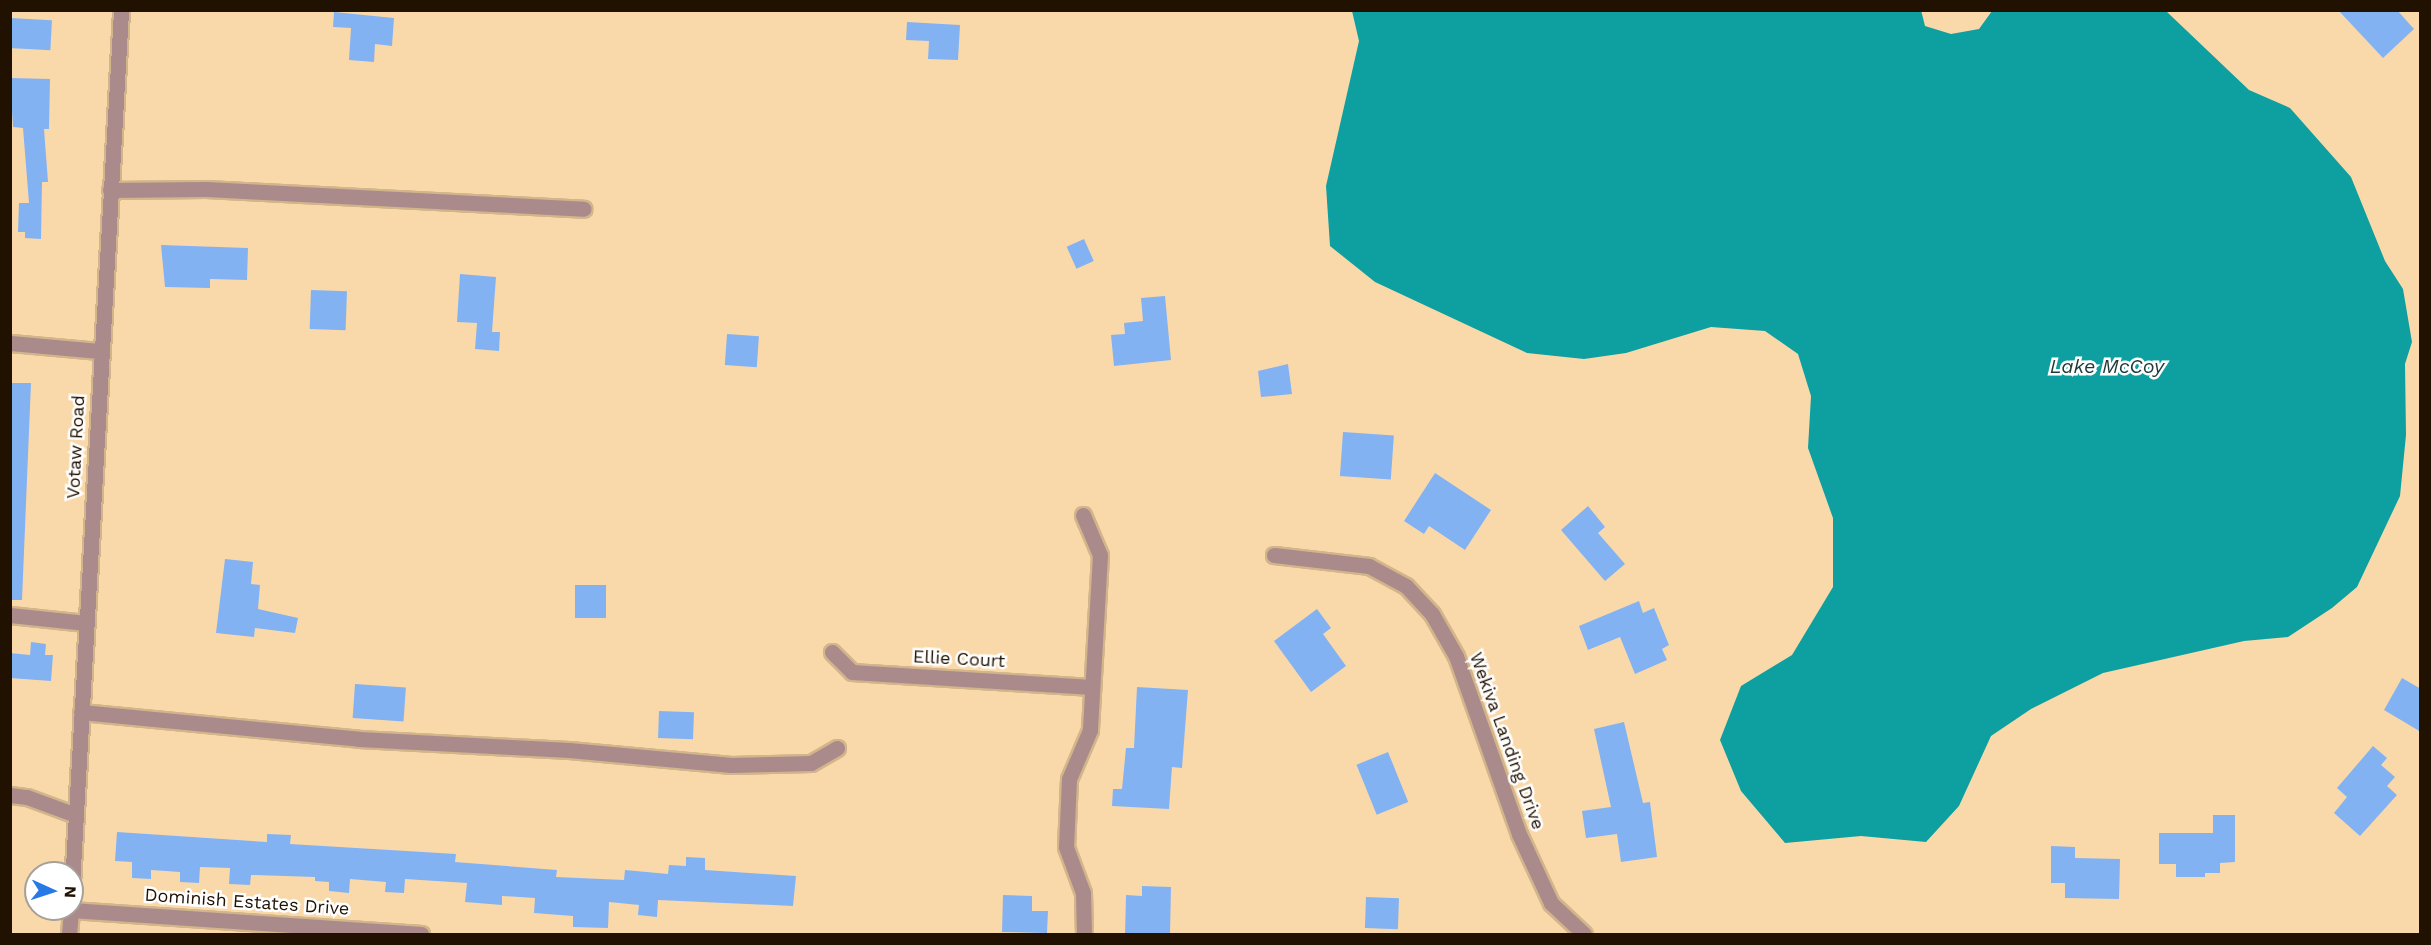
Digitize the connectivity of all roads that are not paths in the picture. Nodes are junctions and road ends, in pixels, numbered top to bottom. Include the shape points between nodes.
1 (121, 10) edge
2 (110, 190) junction
3 (583, 209) dead end
4 (10, 343) edge
5 (100, 351) junction
6 (1083, 515) dead end
7 (1274, 555) dead end
8 (10, 615) edge
9 (86, 623) junction
10 (832, 652) dead end
11 (1092, 687) junction
12 (81, 712) junction
13 (837, 748) dead end
14 (10, 795) edge
15 (76, 815) junction
16 (73, 861) edge
17 (84, 911) edge
18 (219, 927) edge
19 (421, 934) edge
20 (1084, 934) edge
21 (1584, 934) edge

1 - 2 street, Votaw Road
2 - 3 street via 206,189
2 - 5 street, Votaw Road
4 - 5 street
5 - 9 street, Votaw Road
6 - 11 street via 1100,555
7 - 21 street, Wekiva Landing Drive via 1369,566 1406,586 1432,614 1456,656 1519,834 1551,903
8 - 9 street
9 - 12 street, Votaw Road
10 - 11 street, Ellie Court via 852,672
11 - 20 street via 1089,730 1069,779 1066,847 1083,893
12 - 13 street via 359,739 599,752 720,764 811,763
12 - 15 street, Votaw Road
14 - 15 street via 27,796
15 - 16 street, Votaw Road
17 - 18 street, Dominish Estates Drive
18 - 19 street, Dominish Estates Drive

